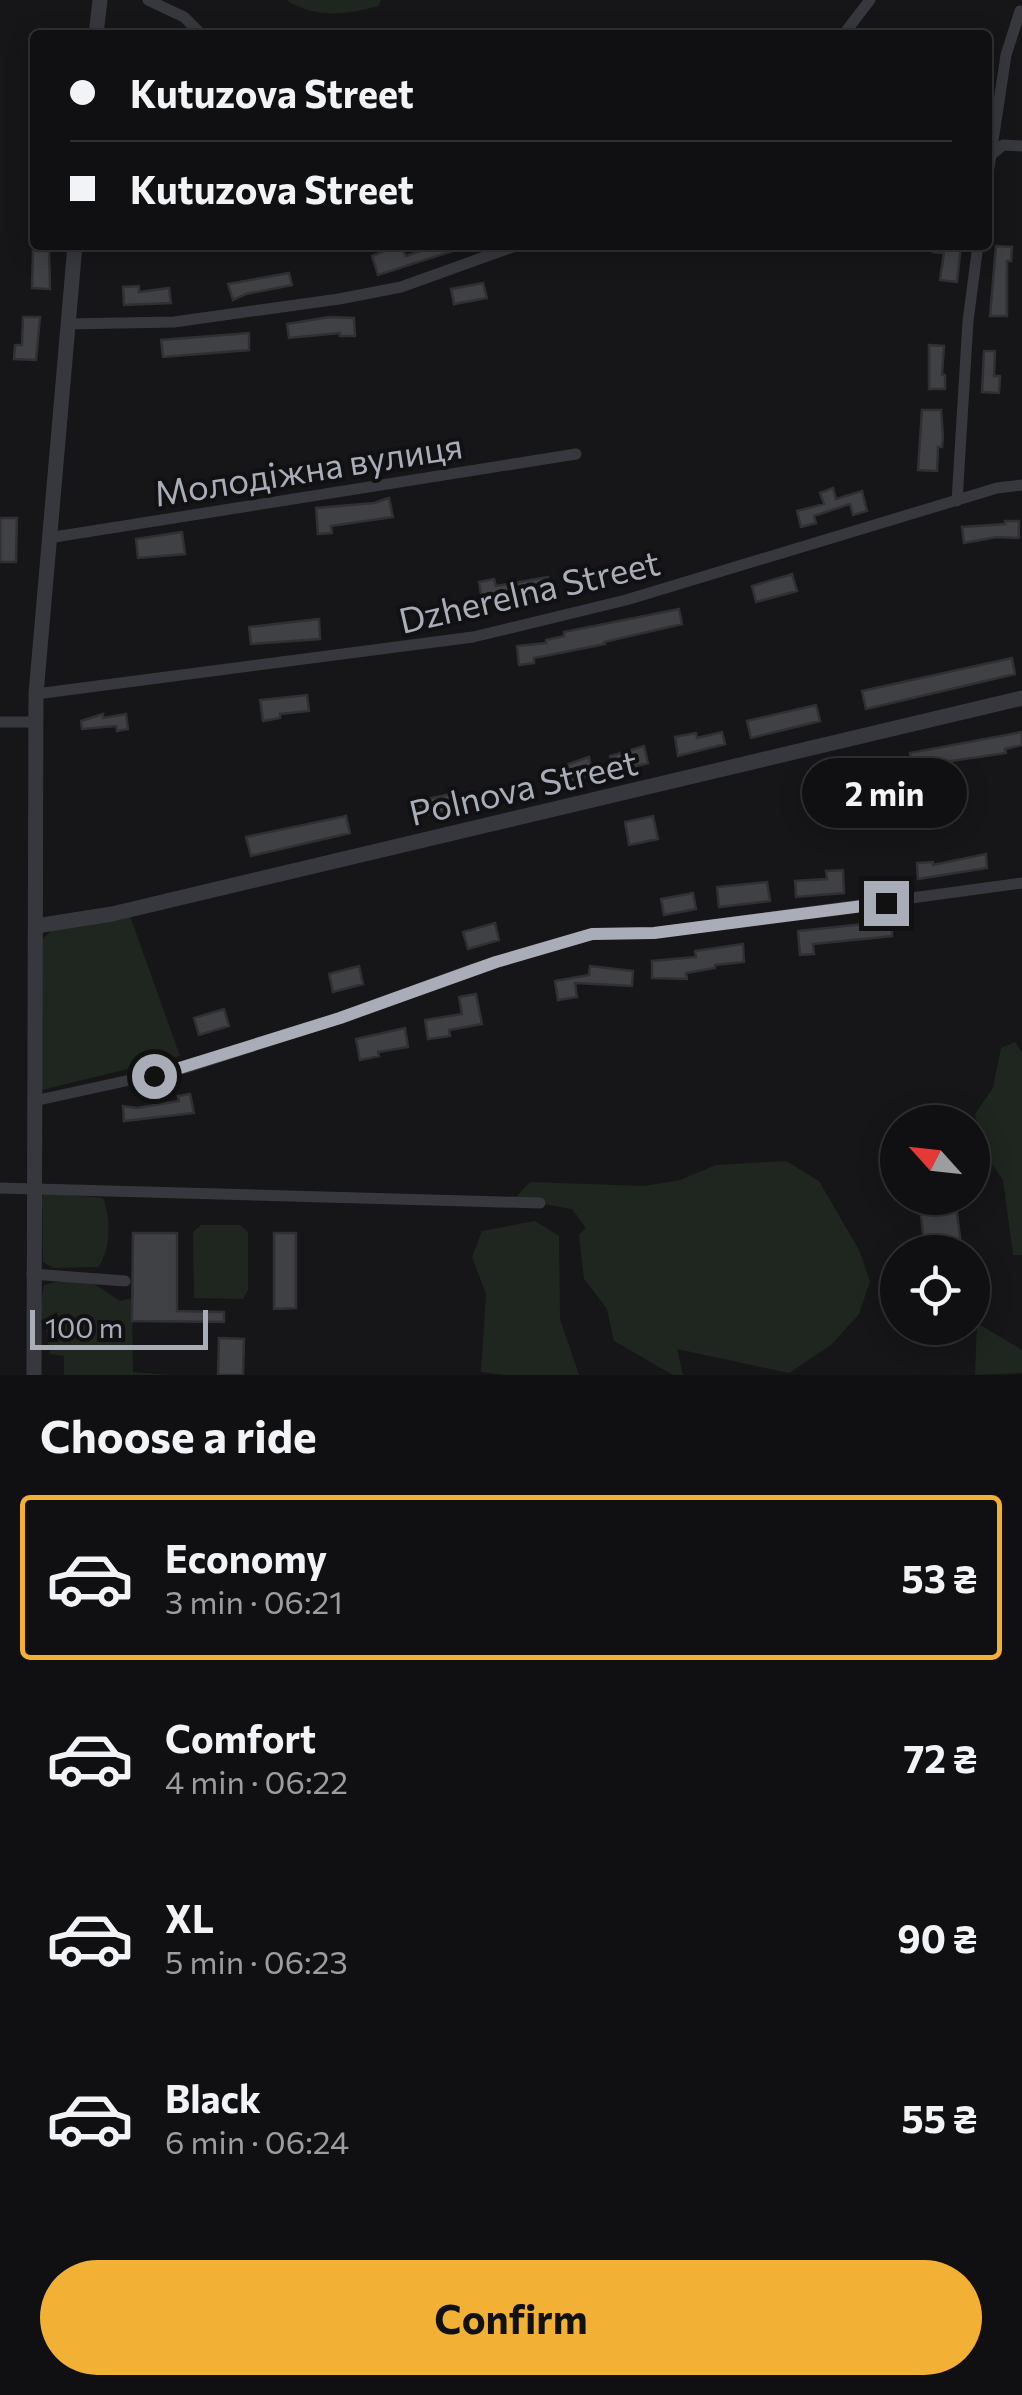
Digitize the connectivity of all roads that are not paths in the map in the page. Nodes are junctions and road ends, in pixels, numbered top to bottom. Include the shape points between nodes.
1 (100, 0) edge
2 (148, 0) edge
3 (870, 0) edge
4 (1020, 9) edge
5 (97, 30) edge
6 (197, 30) edge
7 (847, 30) edge
8 (992, 138) edge
9 (1022, 146) edge
10 (992, 154) edge
11 (74, 250) edge
12 (504, 250) edge
13 (977, 250) edge
14 (67, 324) junction
15 (576, 454) dead end
16 (1022, 485) edge
17 (957, 502) junction
18 (48, 538) junction
19 (36, 694) junction
20 (1022, 698) edge
21 (0, 722) edge
22 (36, 722) junction
23 (1022, 883) edge
24 (36, 926) junction
25 (34, 1101) junction
26 (0, 1188) edge
27 (33, 1188) junction
28 (540, 1203) dead end
29 (32, 1274) junction
30 (126, 1281) dead end
31 (34, 1375) edge

1 - 5 street
2 - 6 street
3 - 7 street
4 - 8 street
9 - 10 street via 1003,145
11 - 14 street
12 - 14 street via 400,287 339,299 174,322
13 - 17 street
14 - 18 street
15 - 18 street, Молодіжна вулиця
16 - 17 street, Dzherelna Street
17 - 19 street, Dzherelna Street via 626,600 472,637
18 - 19 street
19 - 22 street
20 - 24 street, Polnova Street via 112,914
21 - 22 street
22 - 24 street
23 - 25 street via 654,933 592,934 185,1068
24 - 25 street
25 - 27 street
26 - 27 street
27 - 28 street
27 - 29 street
29 - 30 street
29 - 31 street

